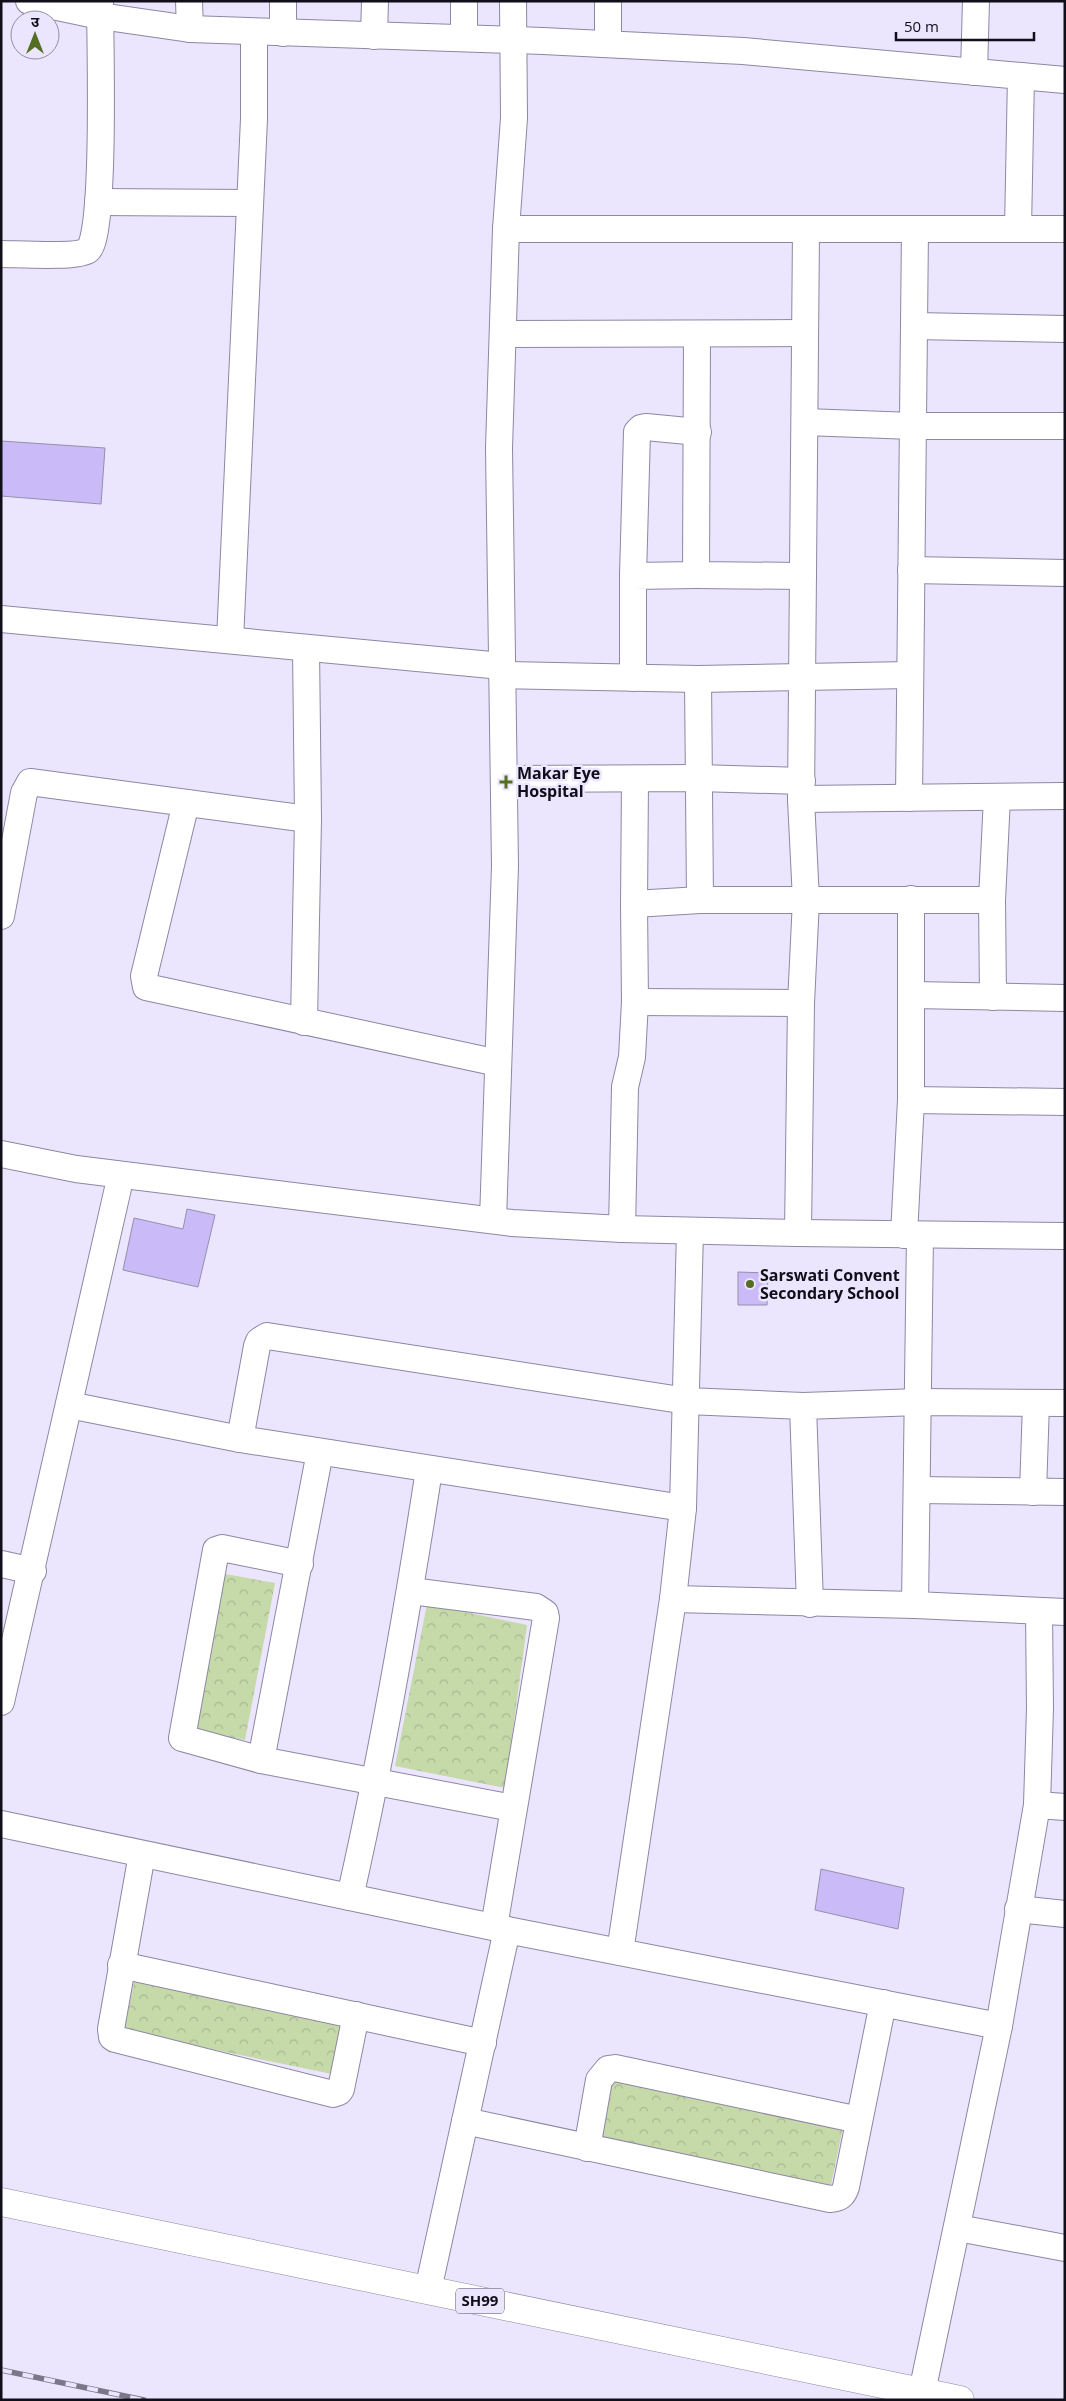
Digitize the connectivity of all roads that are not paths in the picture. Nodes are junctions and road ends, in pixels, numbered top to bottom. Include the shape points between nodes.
1 (29, 1) edge
2 (189, 1) edge
3 (283, 1) edge
4 (375, 1) edge
5 (464, 1) edge
6 (513, 1) edge
7 (608, 1) edge
8 (976, 1) edge
9 (100, 9) edge
10 (190, 29) junction
11 (254, 32) junction
12 (282, 33) junction
13 (374, 36) junction
14 (464, 38) junction
15 (513, 40) junction
16 (608, 44) junction
17 (974, 72) junction
18 (1021, 76) junction
19 (1065, 80) edge
20 (98, 202) junction
21 (250, 204) junction
22 (506, 229) junction
23 (1018, 229) junction
24 (1065, 229) edge
25 (806, 230) junction
26 (915, 230) junction
27 (1, 254) edge
28 (914, 326) junction
29 (1065, 329) edge
30 (805, 333) junction
31 (503, 334) junction
32 (697, 334) junction
33 (804, 422) junction
34 (913, 426) junction
35 (1065, 426) edge
36 (698, 432) junction
37 (911, 570) junction
38 (1065, 573) edge
39 (696, 575) junction
40 (633, 576) junction
41 (803, 576) junction
42 (1, 618) edge
43 (230, 640) junction
44 (306, 648) junction
45 (502, 671) junction
46 (804, 675) junction
47 (910, 675) junction
48 (633, 678) junction
49 (698, 679) junction
50 (699, 778) junction
51 (504, 779) junction
52 (635, 780) junction
53 (802, 790) junction
54 (1065, 796) edge
55 (997, 797) junction
56 (908, 798) junction
57 (186, 803) junction
58 (308, 819) junction
59 (912, 899) junction
60 (700, 900) junction
61 (806, 900) junction
62 (992, 900) junction
63 (634, 904) junction
64 (1, 916) edge
65 (913, 996) junction
66 (993, 997) junction
67 (1065, 998) edge
68 (635, 1002) junction
69 (801, 1003) junction
70 (304, 1022) junction
71 (498, 1064) junction
72 (911, 1100) junction
73 (1065, 1102) edge
74 (1, 1154) edge
75 (121, 1175) junction
76 (493, 1220) junction
77 (622, 1229) junction
78 (690, 1231) junction
79 (798, 1234) junction
80 (912, 1235) junction
81 (1065, 1236) edge
82 (687, 1401) junction
83 (919, 1402) junction
84 (1036, 1403) junction
85 (1065, 1403) edge
86 (69, 1405) junction
87 (803, 1406) junction
88 (240, 1439) junction
89 (320, 1452) junction
90 (429, 1470) junction
91 (917, 1490) junction
92 (1033, 1492) junction
93 (1065, 1492) edge
94 (683, 1508) junction
95 (1, 1564) edge
96 (300, 1564) junction
97 (33, 1571) junction
98 (411, 1591) junction
99 (673, 1599) junction
100 (810, 1604) junction
101 (915, 1605) junction
102 (1039, 1612) junction
103 (1065, 1612) edge
104 (1, 1702) edge
105 (261, 1760) junction
106 (376, 1782) junction
107 (1037, 1805) junction
108 (1065, 1807) edge
109 (513, 1808) junction
110 (1, 1824) edge
111 (142, 1854) junction
112 (350, 1897) junction
113 (1018, 1909) junction
114 (1065, 1914) edge
115 (501, 1929) junction
116 (620, 1952) junction
117 (122, 1965) junction
118 (882, 2003) junction
119 (356, 2015) junction
120 (999, 2026) junction
121 (483, 2042) junction
122 (859, 2120) junction
123 (465, 2121) junction
124 (588, 2148) junction
125 (1, 2202) edge
126 (958, 2228) junction
127 (1065, 2248) edge
128 (428, 2290) junction
129 (922, 2392) junction
130 (960, 2400) edge

1 - 9 street
2 - 10 street
3 - 12 street
4 - 13 street
5 - 14 street
6 - 15 street
7 - 16 street
8 - 17 street
9 - 10 street
9 - 20 street
10 - 11 street
11 - 12 street
11 - 21 street
12 - 13 street
13 - 14 street
14 - 15 street
15 - 16 street
15 - 22 street via 514,118
16 - 17 street via 743,51
17 - 18 street
18 - 19 street
18 - 23 street
20 - 21 street
20 - 27 street via 92,245 86,251 74,254
21 - 43 street
22 - 25 street
22 - 31 street
23 - 24 street
23 - 26 street
25 - 26 street
25 - 30 street
26 - 28 street
28 - 29 street
28 - 34 street
30 - 32 street
30 - 33 street
31 - 32 street
31 - 45 street via 499,448
32 - 36 street
33 - 34 street
33 - 41 street
34 - 35 street
34 - 37 street
36 - 39 street
36 - 40 street via 646,427 637,432
37 - 38 street
37 - 47 street
39 - 40 street
39 - 41 street
40 - 48 street
41 - 46 street
42 - 43 street
43 - 44 street
44 - 45 street
44 - 58 street
45 - 48 street
45 - 51 street
46 - 47 street
46 - 49 street
46 - 53 street
47 - 56 street
48 - 49 street
49 - 50 street
50 - 52 street
50 - 53 street
50 - 60 street
51 - 52 street
51 - 71 street via 505,866
52 - 63 street
53 - 56 street
53 - 61 street
54 - 55 street
55 - 56 street
55 - 62 street
57 - 58 street
57 - 64 street via 30,782 24,793
57 - 70 street via 144,985
58 - 70 street
59 - 61 street
59 - 62 street
59 - 65 street
60 - 61 street
60 - 63 street
61 - 69 street
62 - 66 street
63 - 68 street
65 - 66 street
65 - 72 street
66 - 67 street
68 - 69 street
68 - 77 street via 632,1056 625,1087
69 - 79 street
70 - 71 street
71 - 76 street
72 - 73 street
72 - 80 street
74 - 75 street
75 - 76 street
75 - 86 street
76 - 77 street
77 - 78 street
78 - 79 street
78 - 82 street
79 - 80 street
80 - 81 street
80 - 83 street
82 - 87 street
82 - 88 street via 267,1336 257,1346
82 - 94 street
83 - 84 street
83 - 87 street
83 - 91 street
84 - 85 street
84 - 92 street
86 - 88 street
86 - 97 street
87 - 100 street
88 - 89 street
89 - 90 street
89 - 96 street
90 - 94 street
90 - 98 street
91 - 92 street
91 - 101 street
92 - 93 street
94 - 99 street
95 - 97 street
96 - 105 street
96 - 105 street via 222,1548 215,1552 181,1736
97 - 104 street
98 - 106 street
98 - 109 street via 536,1608 545,1613
99 - 100 street
99 - 116 street
100 - 101 street
101 - 102 street
102 - 103 street
102 - 107 street
105 - 106 street
106 - 109 street
106 - 112 street
107 - 108 street
107 - 113 street
109 - 115 street
110 - 111 street
111 - 112 street
111 - 117 street
112 - 115 street
113 - 114 street
113 - 120 street
115 - 116 street
115 - 121 street
116 - 118 street
117 - 119 street
117 - 119 street via 111,2029 115,2039 334,2094 341,2089
118 - 120 street
118 - 122 street
119 - 121 street
120 - 126 street
121 - 123 street
122 - 124 street via 844,2194 830,2199
122 - 124 street via 615,2068 608,2069 599,2080
123 - 124 street
123 - 128 street
125 - 128 main road, SH99
126 - 127 street
126 - 129 street
128 - 129 main road, SH99
129 - 130 main road, SH99

